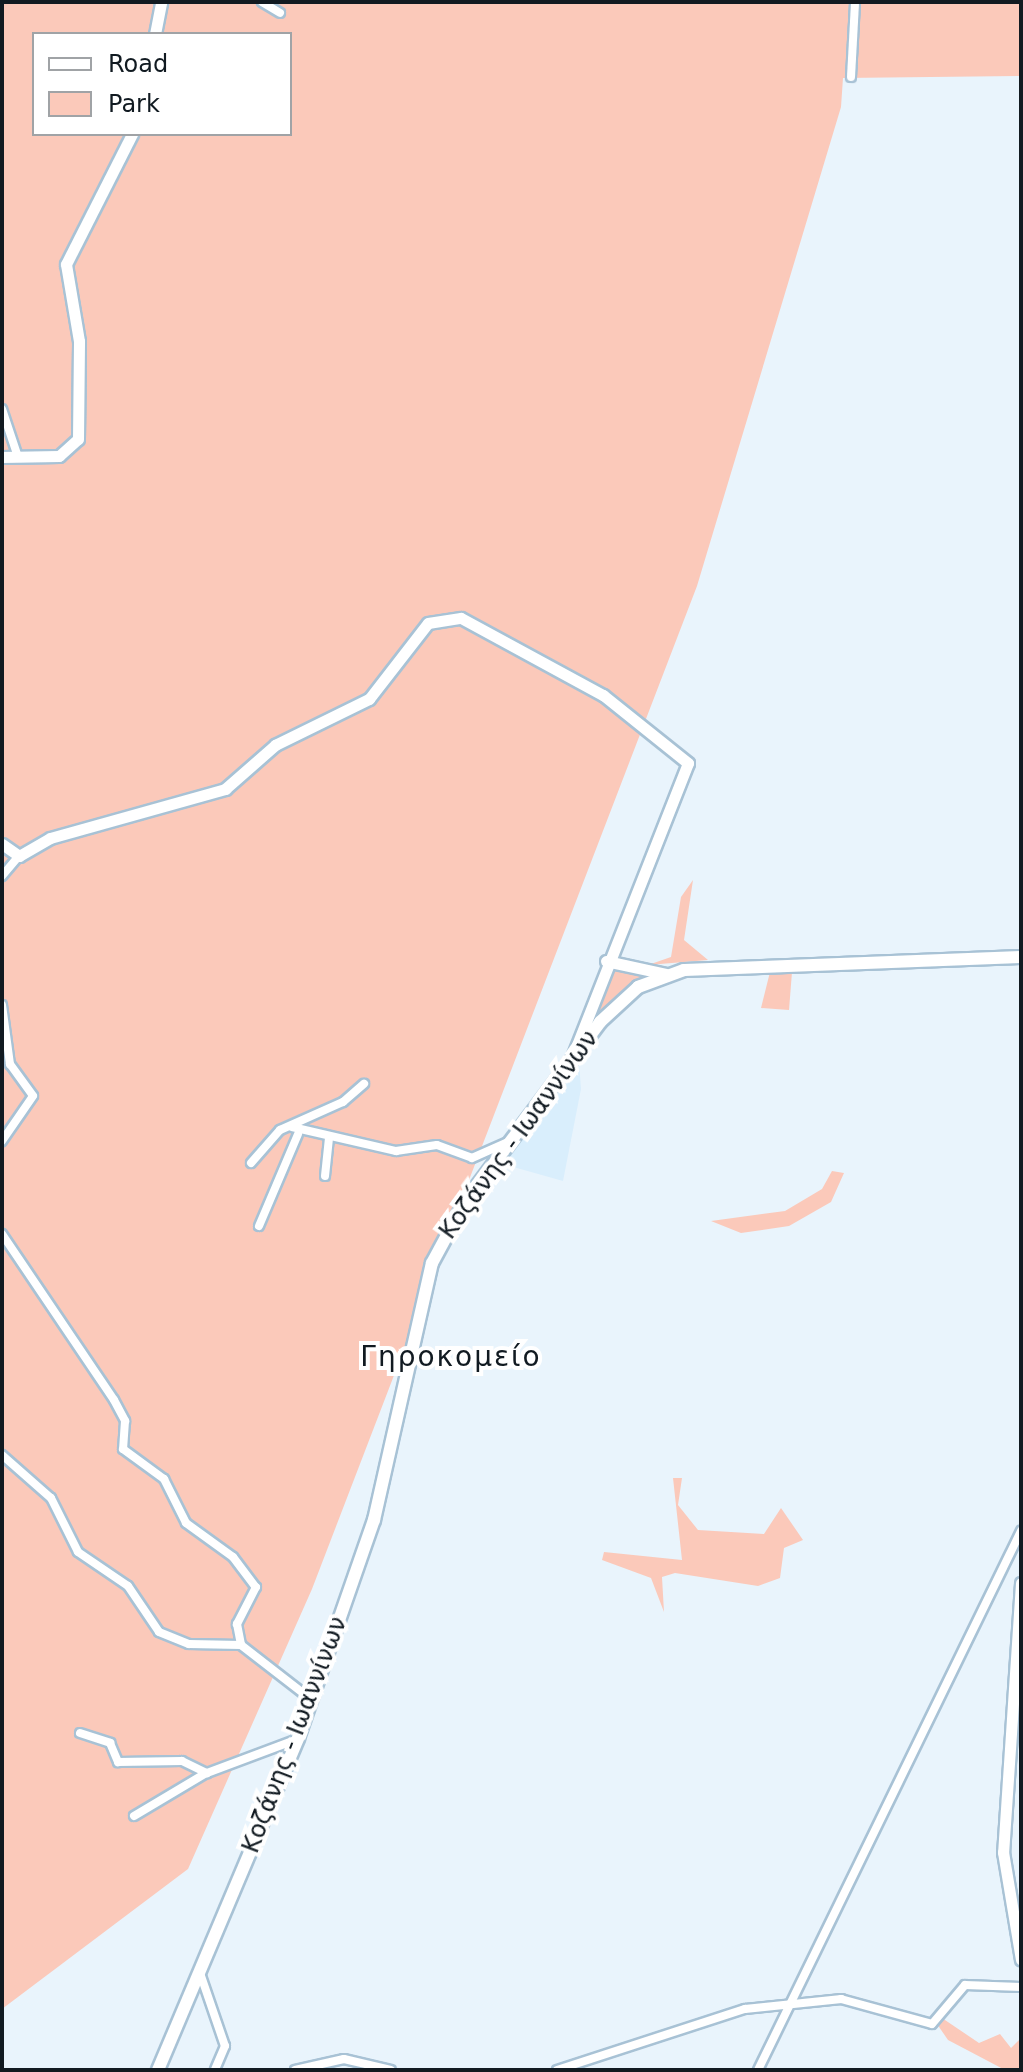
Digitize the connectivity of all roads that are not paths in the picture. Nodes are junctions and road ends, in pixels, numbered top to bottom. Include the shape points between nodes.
1 (161, 2) edge
2 (262, 2) edge
3 (855, 2) edge
4 (280, 13) dead end
5 (155, 32) edge
6 (851, 77) dead end
7 (131, 136) edge
8 (2, 409) edge
9 (17, 454) junction
10 (2, 457) edge
11 (2, 844) edge
12 (19, 856) junction
13 (2, 876) edge
14 (1021, 957) edge
15 (606, 961) junction
16 (666, 974) junction
17 (2, 1005) edge
18 (571, 1062) junction
19 (364, 1084) dead end
20 (295, 1131) junction
21 (329, 1138) junction
22 (512, 1140) junction
23 (2, 1141) edge
24 (251, 1163) dead end
25 (325, 1176) dead end
26 (259, 1226) dead end
27 (2, 1234) edge
28 (2, 1455) edge
29 (1021, 1531) edge
30 (1021, 1583) edge
31 (241, 1645) junction
32 (312, 1700) junction
33 (80, 1733) dead end
34 (298, 1738) junction
35 (207, 1773) junction
36 (134, 1816) dead end
37 (1021, 1959) edge
38 (200, 1973) junction
39 (1021, 1987) edge
40 (788, 2004) junction
41 (158, 2070) edge
42 (215, 2070) edge
43 (295, 2070) edge
44 (391, 2070) edge
45 (557, 2070) edge
46 (758, 2070) edge

1 - 5 street
2 - 4 street
3 - 6 street
7 - 9 street via 66,264 79,341 78,439 59,456
8 - 9 street
9 - 10 street
11 - 12 street
12 - 13 street
12 - 15 street via 50,838 225,789 275,745 359,707 428,623 454,615 603,695 687,759 683,782
14 - 16 main road, Κοζάνης - Ιωαννίνων
15 - 16 street
15 - 18 street
16 - 18 main road, Κοζάνης - Ιωαννίνων via 620,1001
17 - 23 street via 10,1064 33,1096
18 - 22 main road, Κοζάνης - Ιωαννίνων
19 - 20 street
20 - 21 street
20 - 24 street via 266,1142
20 - 26 street
21 - 22 street via 396,1151 437,1145 472,1158
21 - 25 street
22 - 32 main road, Κοζάνης - Ιωαννίνων via 455,1217 426,1278 374,1520
27 - 31 street via 114,1400 125,1421 123,1449 164,1479 186,1523 233,1557 256,1587 237,1624
28 - 31 street via 51,1498 78,1552 128,1586 159,1632 189,1644
29 - 40 street
30 - 37 street via 1003,1852
31 - 32 street
32 - 34 main road, Κοζάνης - Ιωαννίνων
33 - 35 street via 110,1743 118,1762 182,1761
34 - 35 street
34 - 38 main road, Κοζάνης - Ιωαννίνων
35 - 36 street
38 - 41 main road, Κοζάνης - Ιωαννίνων
38 - 42 street via 225,2046
39 - 40 street via 965,1985 930,2024 841,1999
40 - 45 street via 729,2013
40 - 46 street
43 - 44 street via 344,2059

